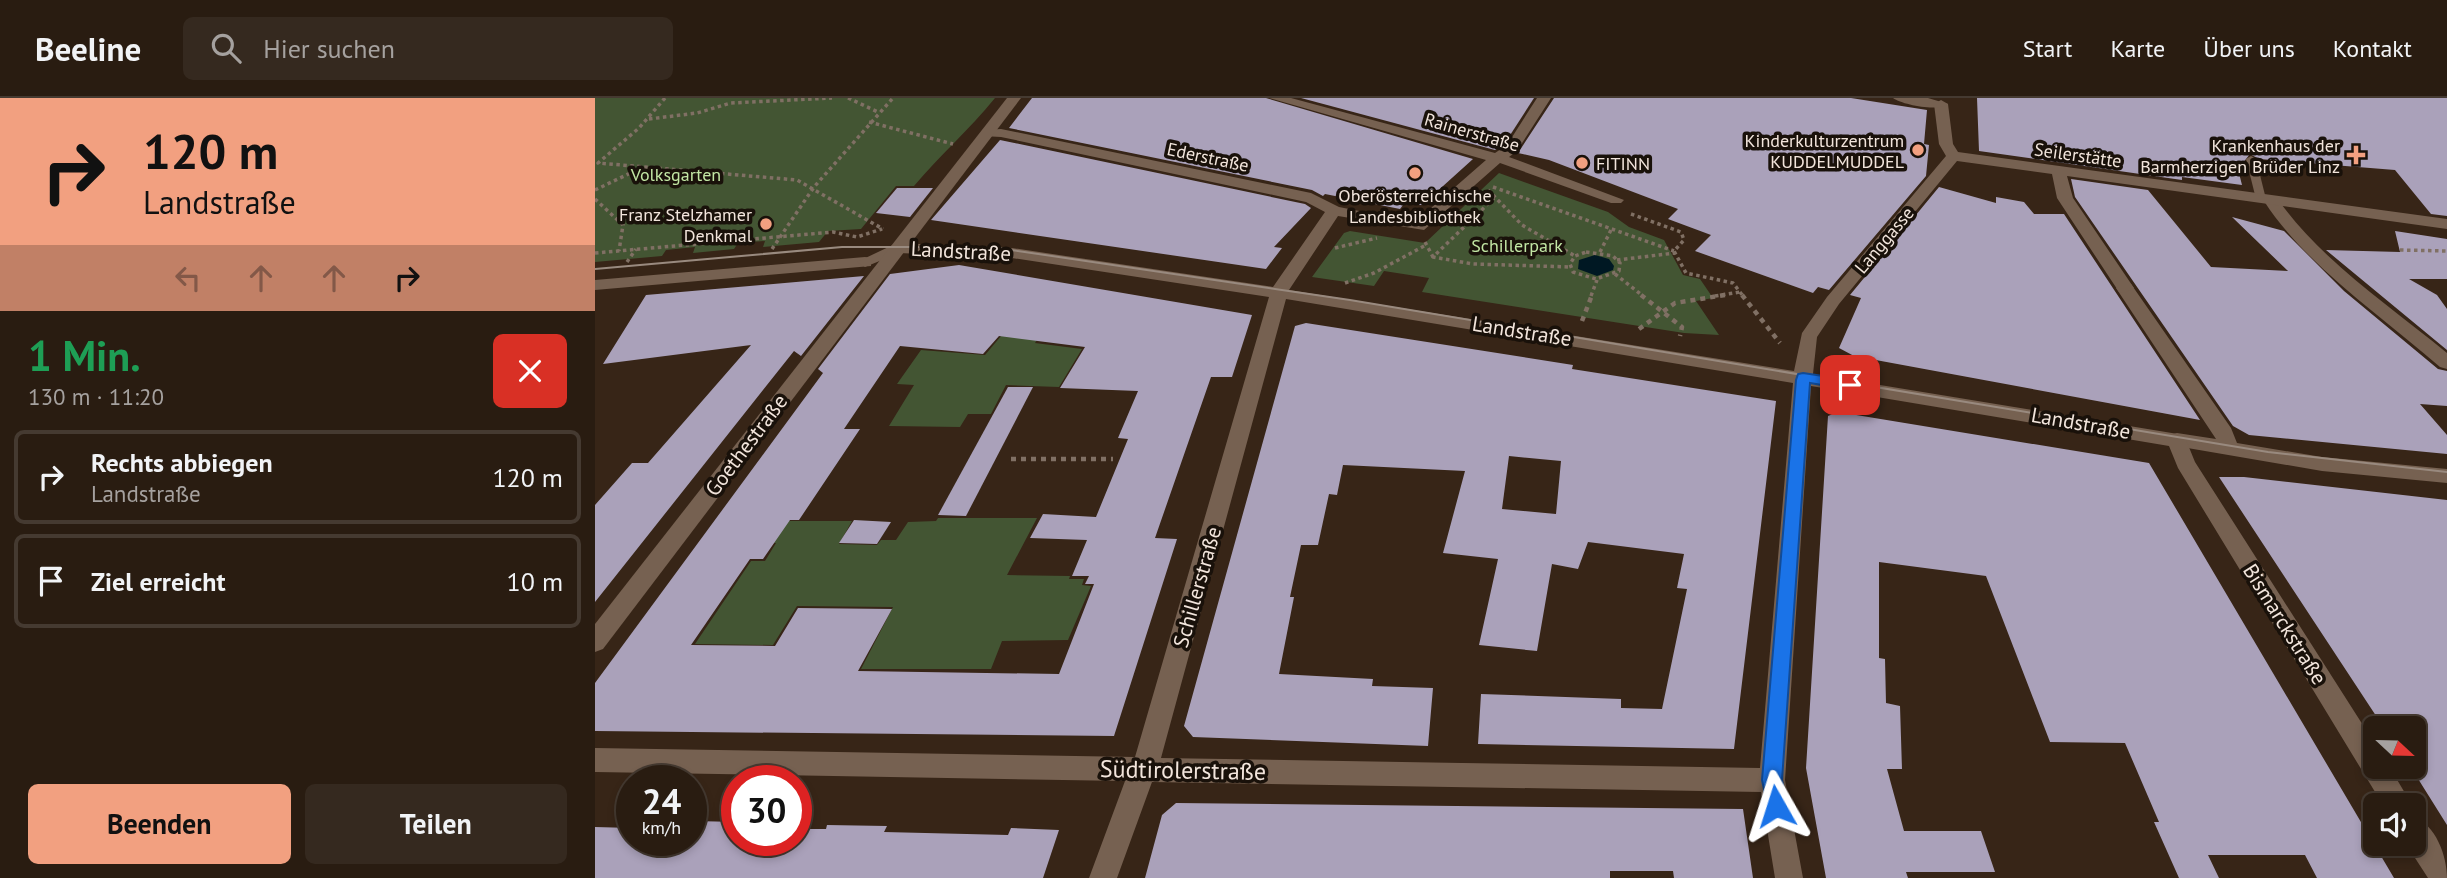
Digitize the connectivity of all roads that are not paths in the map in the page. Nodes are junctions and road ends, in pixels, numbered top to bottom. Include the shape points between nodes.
1 (1014, 98) edge
2 (1276, 98) edge
3 (1544, 98) edge
4 (1900, 98) edge
5 (987, 133) junction
6 (1953, 156) junction
7 (1497, 158) junction
8 (2251, 159) dead end
9 (2059, 172) junction
10 (2266, 200) junction
11 (1619, 205) road end
12 (1334, 211) junction
13 (2447, 224) edge
14 (897, 248) junction
15 (595, 285) edge
16 (1280, 293) junction
17 (2447, 363) edge
18 (1803, 377) junction
19 (2178, 440) junction
20 (2228, 449) junction
21 (2447, 476) edge
22 (595, 642) edge
23 (595, 760) edge
24 (1143, 769) junction
25 (1772, 780) junction
26 (2391, 793) edge
27 (2426, 850) edge
28 (1103, 878) edge
29 (1789, 878) edge
30 (2444, 878) edge

1 - 5 street, Goethestraße
2 - 7 street, Rainerstraße
3 - 7 street via 1512,148
4 - 6 street via 1941,104 1946,144
5 - 12 street, Ederstraße via 1311,198
5 - 14 street, Goethestraße
6 - 9 street, Seilerstätte
6 - 18 street, Langgasse via 1808,337
7 - 11 street, Rainerstraße
7 - 12 street, Ederstraße via 1421,233
8 - 10 lane
9 - 10 street, Seilerstätte
9 - 20 street via 2064,198 2224,433
10 - 13 street, Seilerstätte
10 - 17 street
12 - 16 street, Schillerstraße
14 - 15 street, Landstraße via 865,262
14 - 16 street, Landstraße via 1012,253
14 - 22 street, Goethestraße
16 - 18 street, Landstraße
16 - 24 street, Schillerstraße
18 - 19 street, Landstraße
18 - 25 street, Langgasse
19 - 20 street, Landstraße
19 - 26 street, Bismarckstraße via 2185,463
20 - 21 street, Landstraße
23 - 24 street, Südtirolerstraße
24 - 25 street, Südtirolerstraße
24 - 28 street, Schillerstraße
25 - 29 street, Langgasse
27 - 30 street

